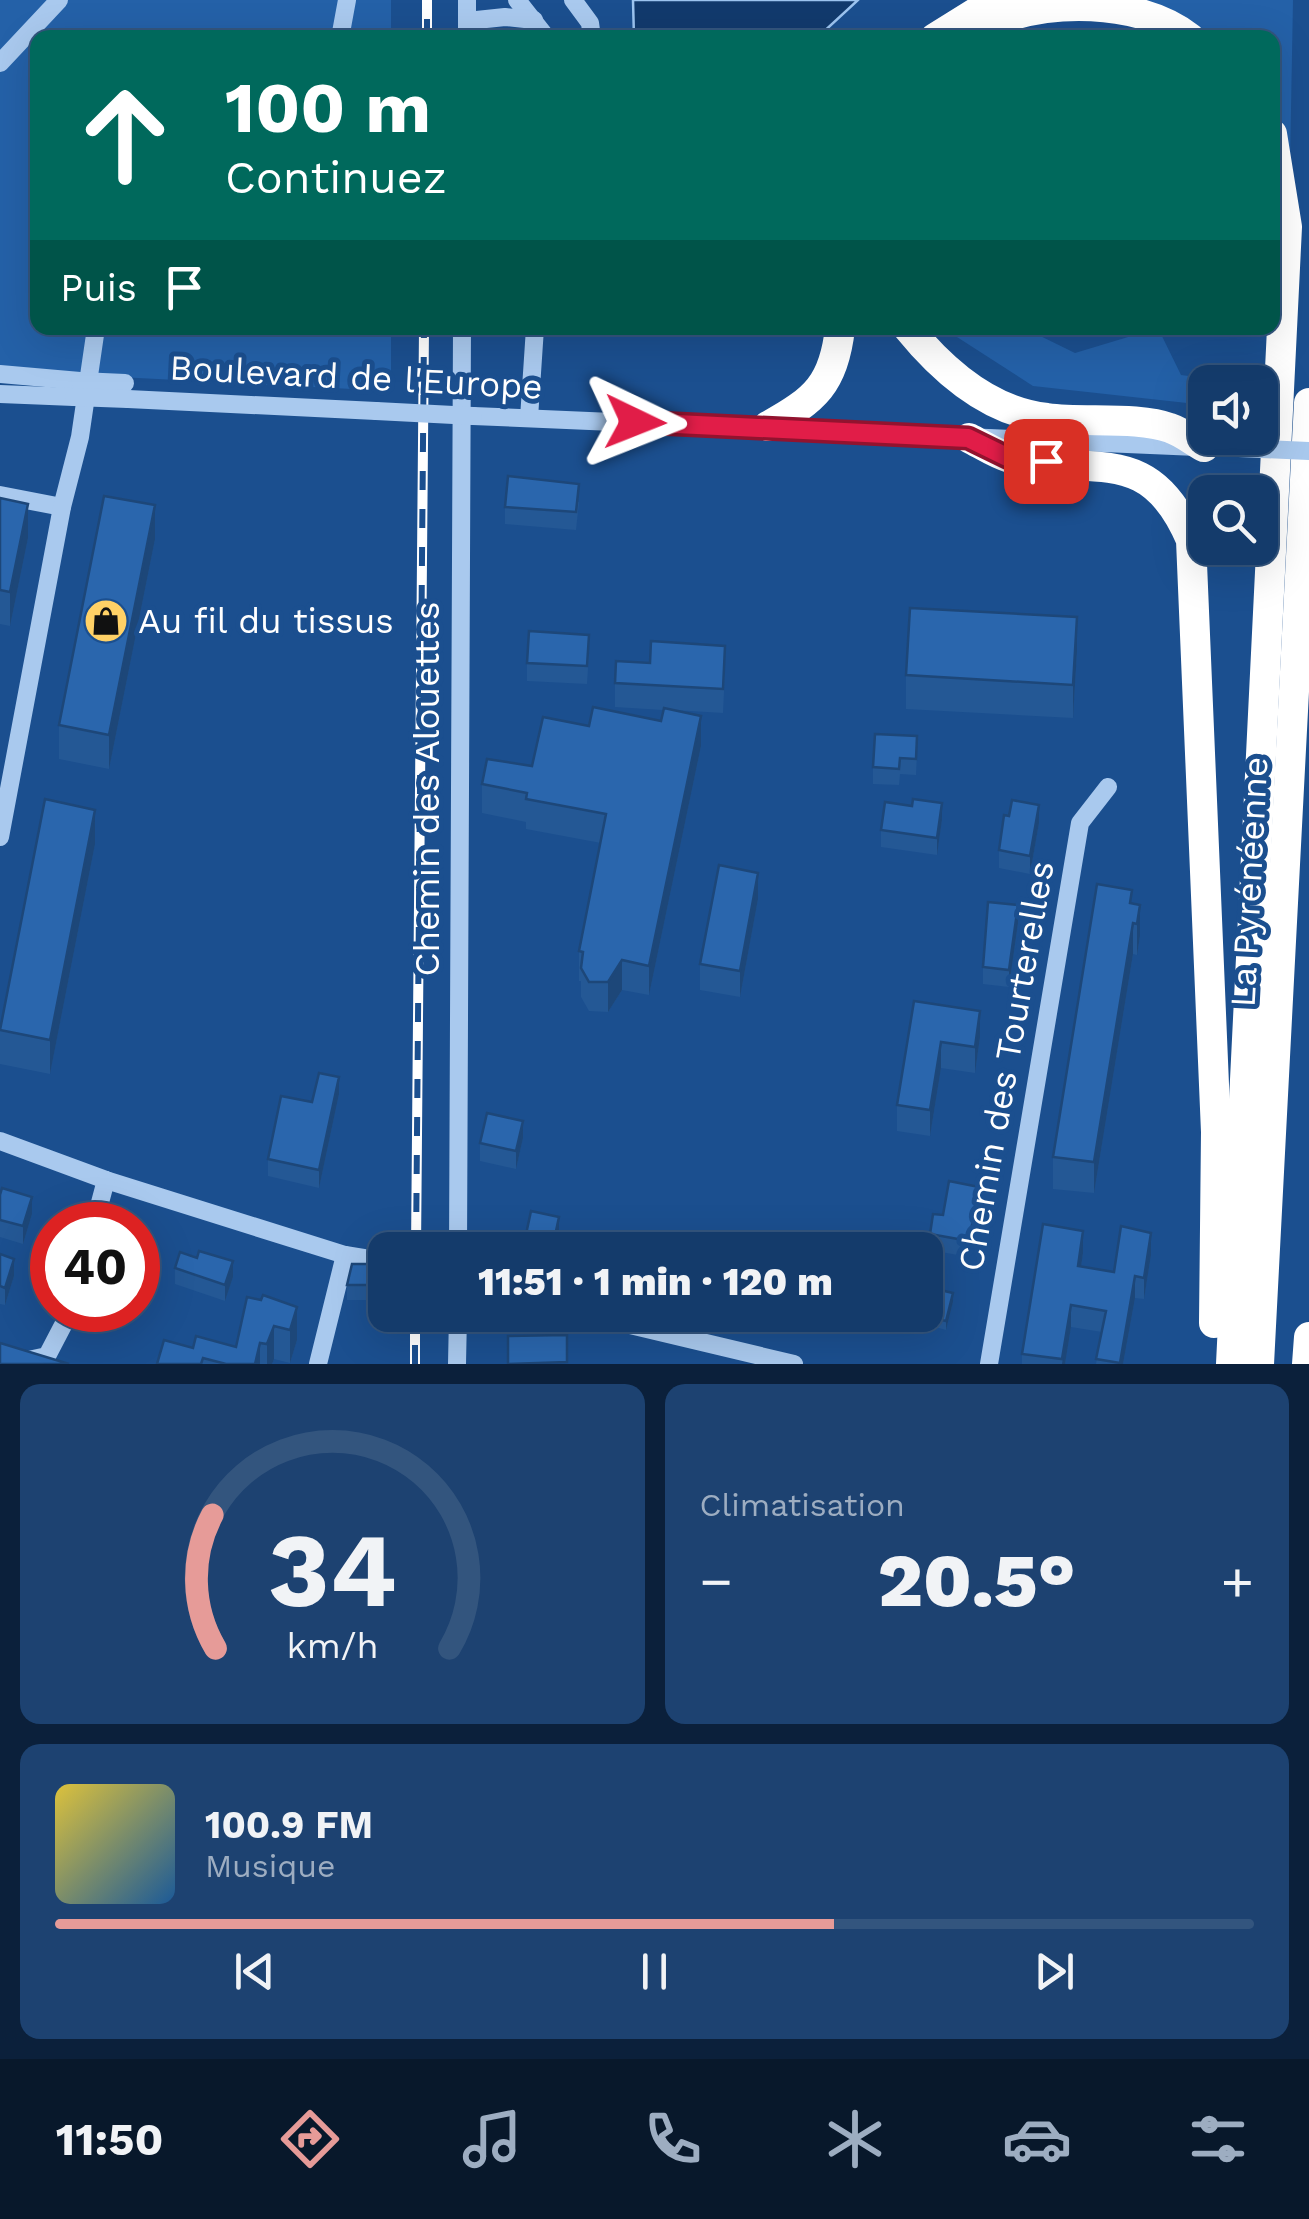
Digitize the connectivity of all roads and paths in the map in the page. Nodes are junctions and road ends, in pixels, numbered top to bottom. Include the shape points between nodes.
1 (58, 0) edge
2 (347, 0) edge
3 (467, 0) edge
4 (517, 0) edge
5 (572, 0) edge
6 (996, 0) edge
7 (534, 20) junction
8 (467, 29) edge
9 (30, 30) edge
10 (30, 30) edge
11 (341, 30) edge
12 (541, 30) edge
13 (591, 30) edge
14 (948, 30) edge
15 (986, 30) edge
16 (1173, 30) edge
17 (0, 63) edge
18 (1280, 168) edge
19 (95, 335) edge
20 (462, 335) edge
21 (535, 335) edge
22 (838, 335) edge
23 (914, 335) edge
24 (0, 374) edge
25 (77, 389) junction
26 (0, 394) edge
27 (1309, 403) edge
28 (529, 418) junction
29 (768, 426) junction
30 (1188, 436) edge
31 (968, 438) junction
32 (1188, 446) edge
33 (1278, 450) edge
34 (1309, 451) edge
35 (0, 495) edge
36 (62, 507) junction
37 (1108, 787) dead end
38 (0, 836) edge
39 (0, 1141) edge
40 (106, 1180) junction
41 (100, 1202) edge
42 (458, 1232) edge
43 (345, 1255) junction
44 (368, 1259) edge
45 (60, 1332) edge
46 (458, 1332) edge
47 (659, 1332) edge
48 (1309, 1337) edge
49 (0, 1359) edge
50 (318, 1364) edge
51 (457, 1364) edge
52 (794, 1364) edge
53 (989, 1364) edge
54 (1214, 1364) edge
55 (1231, 1364) edge
56 (1259, 1364) edge
57 (1307, 1364) edge

1 - 10 street
2 - 11 street
3 - 8 street
4 - 7 street
5 - 13 street
6 - 14 highway
7 - 8 street via 505,16
7 - 12 street
9 - 17 street
15 - 16 highway via 1012,16 1094,6 1139,14
18 - 55 highway via 1286,244
19 - 36 street
20 - 42 street, Chemin des Alouettes
21 - 28 street
22 - 29 highway via 825,382 810,403
23 - 30 highway via 968,386 1005,408 1043,418 1169,427
24 - 25 street
25 - 26 street, Boulevard de l'Europe
25 - 28 street, Boulevard de l'Europe, bridge via 162,400
27 - 56 highway, La Pyrénéenne
28 - 29 street, Boulevard de l'Europe
29 - 31 street, Boulevard de l'Europe
31 - 32 street, Boulevard de l'Europe
31 - 54 highway via 1009,458 1121,467 1145,477 1167,496 1192,540 1216,1112
33 - 34 street, Boulevard de l'Europe, bridge
35 - 36 street
36 - 38 street
37 - 53 street, Chemin des Tourterelles via 1080,823
39 - 40 street
40 - 41 street
40 - 43 street
43 - 44 street
43 - 50 street
45 - 49 street via 47,1356
46 - 51 street
47 - 52 street
48 - 57 highway

